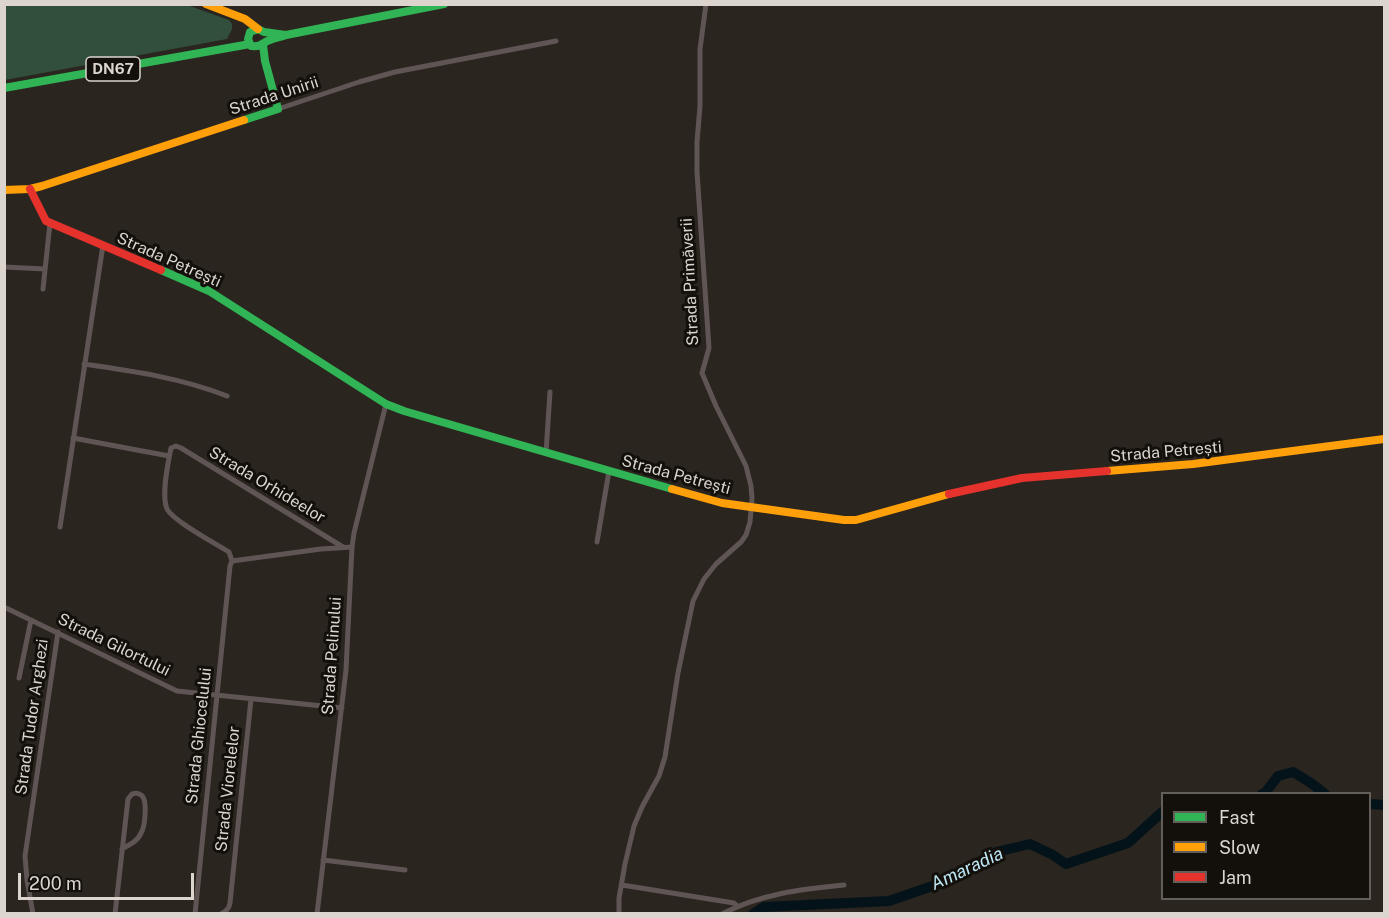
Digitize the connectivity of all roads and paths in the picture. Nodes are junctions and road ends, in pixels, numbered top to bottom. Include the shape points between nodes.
1 (206, 4) edge
2 (444, 4) edge
3 (706, 4) edge
4 (286, 35) junction
5 (254, 37) junction
6 (556, 41) dead end
7 (265, 43) junction
8 (265, 61) junction
9 (4, 88) edge
10 (278, 109) junction
11 (30, 189) junction
12 (4, 190) edge
13 (50, 224) junction
14 (103, 245) junction
15 (4, 267) edge
16 (45, 269) junction
17 (43, 289) dead end
18 (84, 364) junction
19 (550, 392) dead end
20 (227, 396) dead end
21 (386, 404) junction
22 (73, 438) junction
23 (1384, 439) edge
24 (546, 453) junction
25 (169, 456) junction
26 (609, 471) junction
27 (751, 508) junction
28 (60, 526) dead end
29 (597, 542) dead end
30 (343, 547) junction
31 (352, 547) junction
32 (232, 561) junction
33 (4, 607) edge
34 (31, 620) junction
35 (58, 632) junction
36 (19, 678) dead end
37 (216, 694) junction
38 (251, 699) junction
39 (342, 708) junction
40 (122, 849) junction
41 (323, 860) junction
42 (405, 870) dead end
43 (622, 885) junction
44 (844, 885) dead end
45 (737, 906) junction
46 (33, 914) edge
47 (115, 914) edge
48 (195, 914) edge
49 (221, 914) edge
50 (317, 914) edge
51 (619, 914) edge
52 (722, 914) edge

1 - 5 street via 245,19
2 - 4 street, DN67
3 - 27 street, Strada Primăverii via 700,49 697,142 709,348 702,373 746,466
4 - 5 street, DN67
4 - 7 street, DN67
5 - 7 street, DN67 via 259,47
5 - 7 street via 267,38
5 - 8 street
5 - 9 street, DN67 via 220,49
6 - 10 street, Strada Unirii via 400,71
7 - 8 street
8 - 10 street
10 - 11 street, Strada Unirii
11 - 12 street, Strada Unirii
11 - 13 street
13 - 14 street, Strada Petrești
13 - 16 street
14 - 18 street
14 - 21 street, Strada Petrești via 208,291
15 - 16 street
16 - 17 street
18 - 20 street via 177,380
18 - 22 street
19 - 24 street
21 - 24 street, Strada Petrești
21 - 31 street, Strada Pelinului
22 - 25 street
22 - 28 street
23 - 27 street, Strada Petrești via 1193,464 1022,478 856,520
24 - 26 street, Strada Petrești
25 - 30 street, Strada Orhideelor via 176,446
25 - 32 street via 164,499 167,510 229,552
26 - 27 street, Strada Petrești
26 - 29 street
27 - 43 street, Strada Primăverii via 746,535 716,564 693,601 665,757 634,826
30 - 31 street
30 - 32 street
31 - 39 street, Strada Pelinului
32 - 37 street, Strada Ghiocelului
33 - 34 street, Strada Gilortului
34 - 35 street, Strada Gilortului
34 - 36 street
35 - 37 street, Strada Gilortului via 177,691
35 - 46 street, Strada Tudor Arghezi via 25,856
37 - 38 street
37 - 48 street, Strada Ghiocelului
38 - 39 street
38 - 49 street, Strada Viorelelor via 230,903
39 - 41 street, Strada Pelinului
40 - 40 street via 142,832 142,795 132,794 128,799
40 - 47 street
41 - 42 street
41 - 50 street, Strada Pelinului
43 - 45 street
43 - 51 street, Strada Primăverii
44 - 45 street via 781,892
45 - 52 street

